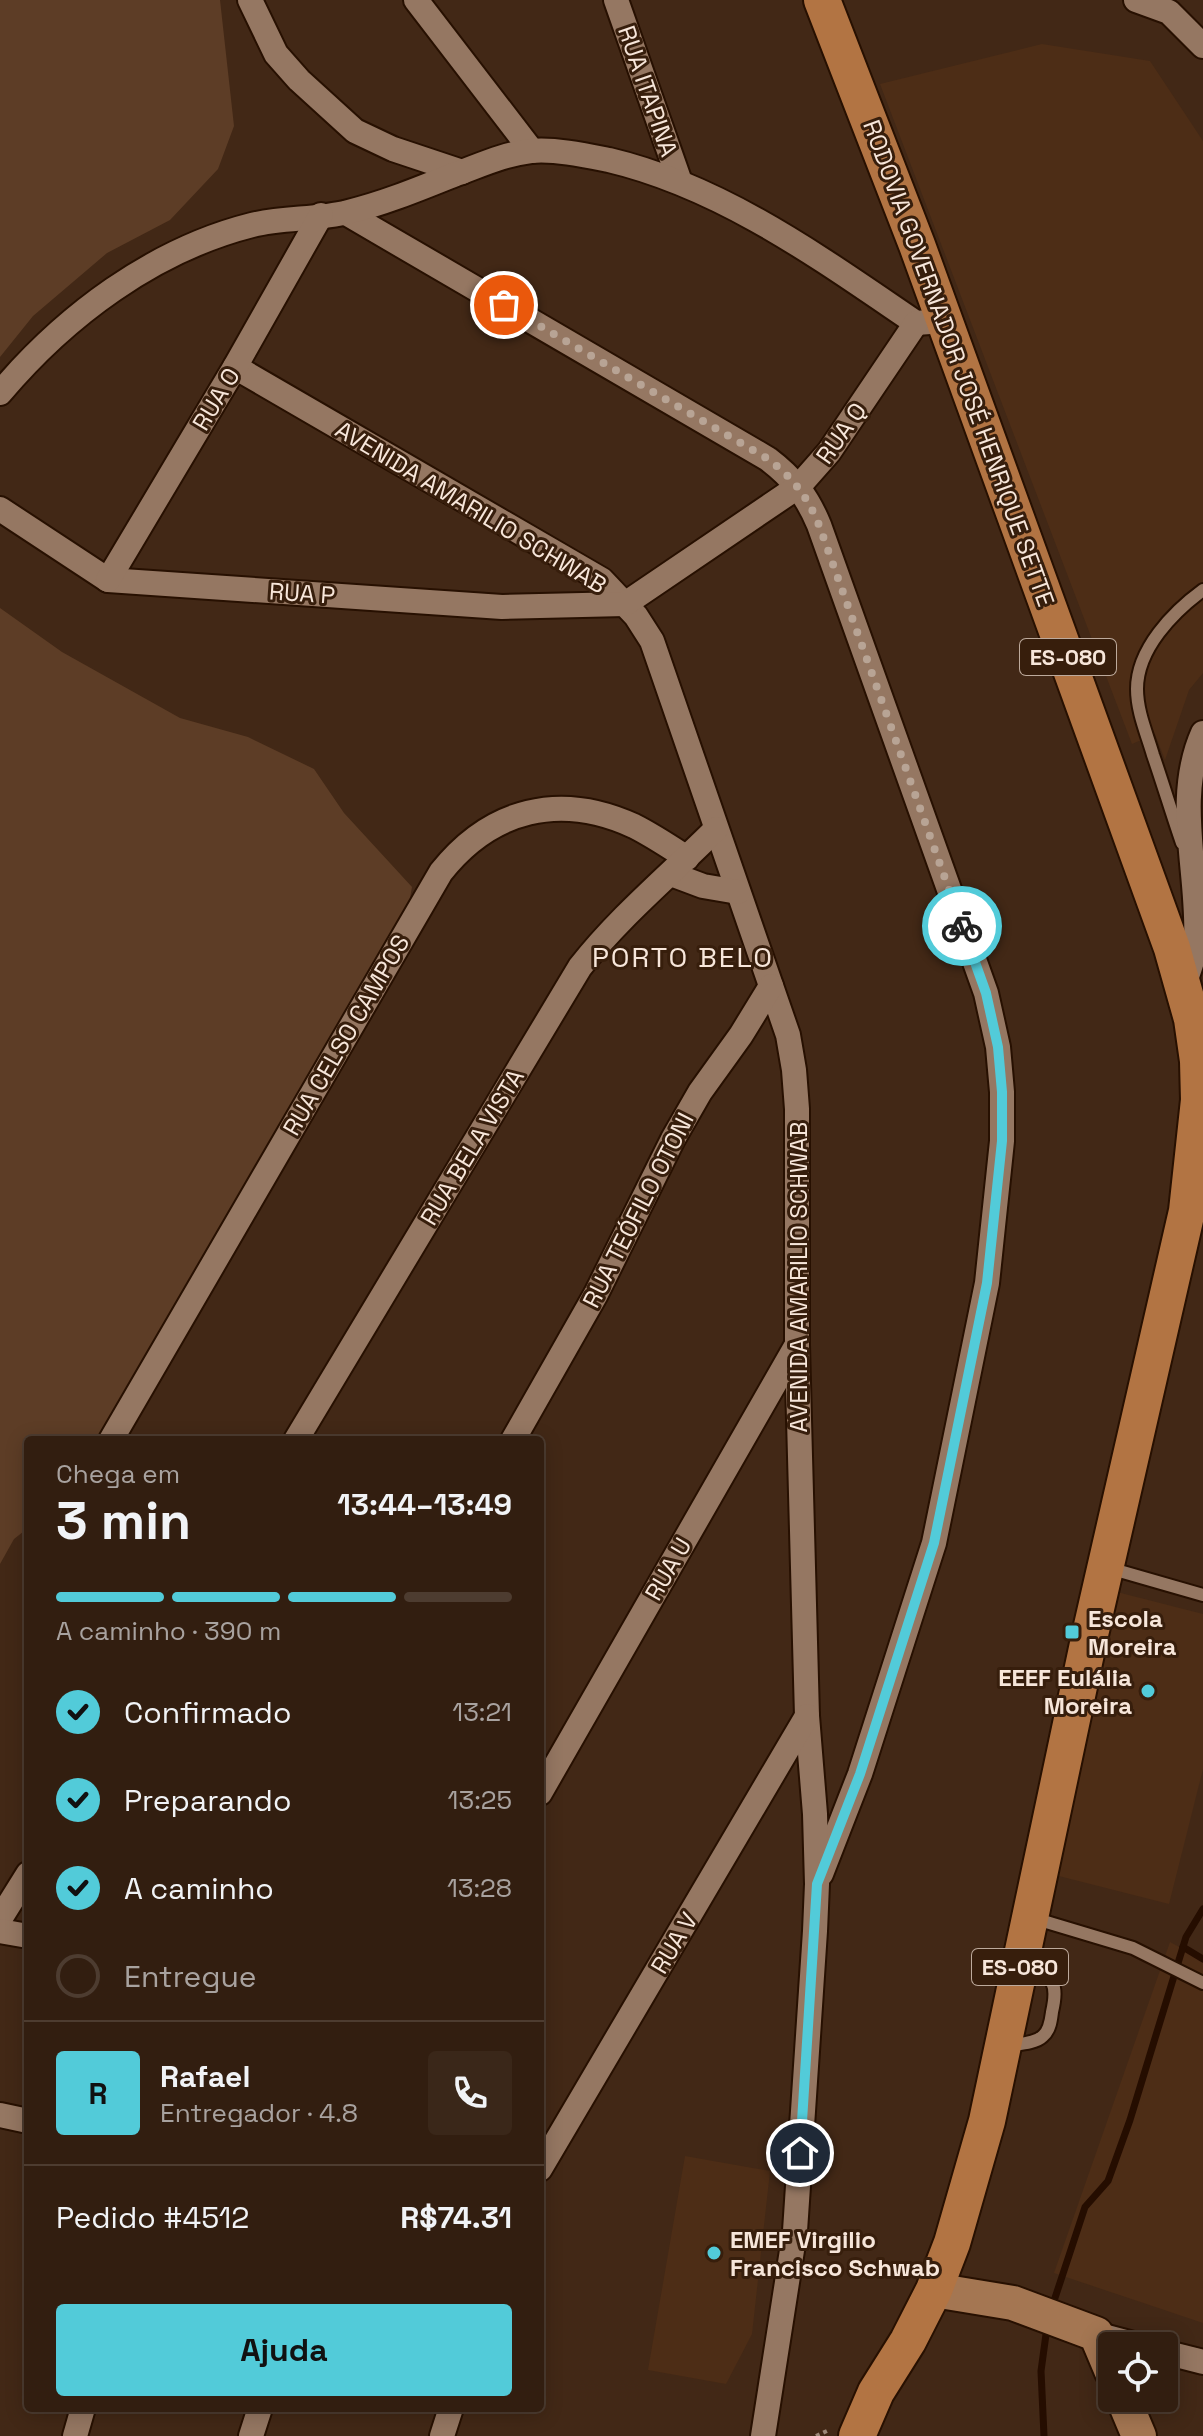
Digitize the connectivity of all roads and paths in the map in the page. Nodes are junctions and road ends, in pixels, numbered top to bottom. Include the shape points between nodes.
1 (250, 0) edge
2 (416, 0) edge
3 (616, 0) edge
4 (822, 0) edge
5 (1136, 0) edge
6 (1169, 12) junction
7 (1203, 21) edge
8 (1203, 46) edge
9 (532, 151) junction
10 (462, 172) junction
11 (680, 182) junction
12 (346, 213) junction
13 (321, 215) junction
14 (930, 322) junction
15 (235, 367) junction
16 (0, 393) edge
17 (799, 486) junction
18 (0, 509) edge
19 (108, 580) junction
20 (1203, 590) edge
21 (625, 604) junction
22 (1203, 733) edge
23 (716, 829) junction
24 (679, 866) junction
25 (1192, 873) junction
26 (738, 892) junction
27 (771, 986) junction
28 (1183, 988) junction
29 (1195, 1212) edge
30 (797, 1345) junction
31 (113, 1436) edge
32 (298, 1436) edge
33 (515, 1436) edge
34 (1106, 1567) junction
35 (1203, 1595) edge
36 (807, 1716) junction
37 (544, 1786) edge
38 (24, 1880) edge
39 (817, 1884) junction
40 (1030, 1918) junction
41 (0, 1919) edge
42 (0, 1931) edge
43 (24, 1935) edge
44 (1203, 1983) edge
45 (544, 2162) edge
46 (934, 2290) junction
47 (1096, 2334) joint
48 (1098, 2339) edge
49 (1178, 2356) edge
50 (1203, 2362) edge
51 (82, 2412) edge
52 (259, 2412) edge
53 (450, 2412) edge
54 (1129, 2412) edge
55 (75, 2436) edge
56 (251, 2436) edge
57 (442, 2436) edge
58 (763, 2436) edge
59 (857, 2436) edge
60 (1139, 2436) edge

1 - 10 street via 276,54 355,131
2 - 9 street
3 - 11 street, RUA ITAPINA
4 - 14 main road, RODOVIA GOVERNADOR JOSÉ HENRIQUE SETTE / ES-080
5 - 6 street
6 - 7 street
6 - 8 street
9 - 10 street
9 - 11 street via 594,157
10 - 12 street
11 - 14 street via 795,241
12 - 13 street
12 - 17 street via 768,459
13 - 15 street, RUA O
13 - 16 street via 232,230 157,263 49,339
14 - 17 street, RUA Q
14 - 28 main road, RODOVIA GOVERNADOR JOSÉ HENRIQUE SETTE / ES-080 via 1137,848
15 - 19 street, RUA O
15 - 21 street, AVENIDA AMARILIO SCHWAB via 602,580
17 - 21 street, RUA Q
17 - 39 street via 819,525 986,993 1002,1092 987,1283 934,1543 860,1774
18 - 19 street, RUA P
19 - 21 street, RUA P via 502,607
20 - 25 lane via 1160,631 1144,658 1137,688 1140,715
21 - 23 street, AVENIDA AMARILIO SCHWAB via 652,641
22 - 25 street via 1191,778
23 - 24 street, RUA BELA VISTA
23 - 26 street, AVENIDA AMARILIO SCHWAB
24 - 26 street via 703,886
24 - 31 street, RUA CELSO CAMPOS via 636,827 564,808 517,816 474,837 456,854
24 - 32 street, RUA BELA VISTA via 619,920 580,967
25 - 28 street via 1196,946
26 - 27 street, AVENIDA AMARILIO SCHWAB
27 - 30 street, AVENIDA AMARILIO SCHWAB via 788,1035 797,1109
27 - 33 street, RUA TEÓFILO OTONI via 673,1139 596,1294
28 - 29 main road, RODOVIA GOVERNADOR JOSÉ HENRIQUE SETTE / ES-080 via 1198,1061
29 - 34 main road, RODOVIA GOVERNADOR JOSÉ HENRIQUE SETTE / ES-080
30 - 36 street, AVENIDA AMARILIO SCHWAB
30 - 37 street, RUA U
34 - 35 lane
34 - 40 main road, RODOVIA GOVERNADOR JOSÉ HENRIQUE SETTE / ES-080
36 - 39 street, AVENIDA AMARILIO SCHWAB
36 - 45 street, RUA V
38 - 41 street
39 - 58 street, AVENIDA AMARILIO SCHWAB via 795,2231
40 - 44 lane via 1133,1948
40 - 46 main road, RODOVIA GOVERNADOR JOSÉ HENRIQUE SETTE / ES-080 via 975,2167
42 - 43 street
46 - 47 street via 1013,2303
46 - 59 main road, RODOVIA GOVERNADOR JOSÉ HENRIQUE SETTE / ES-080
47 - 48 street
49 - 50 street
51 - 55 street
52 - 56 street
53 - 57 street
54 - 60 street

